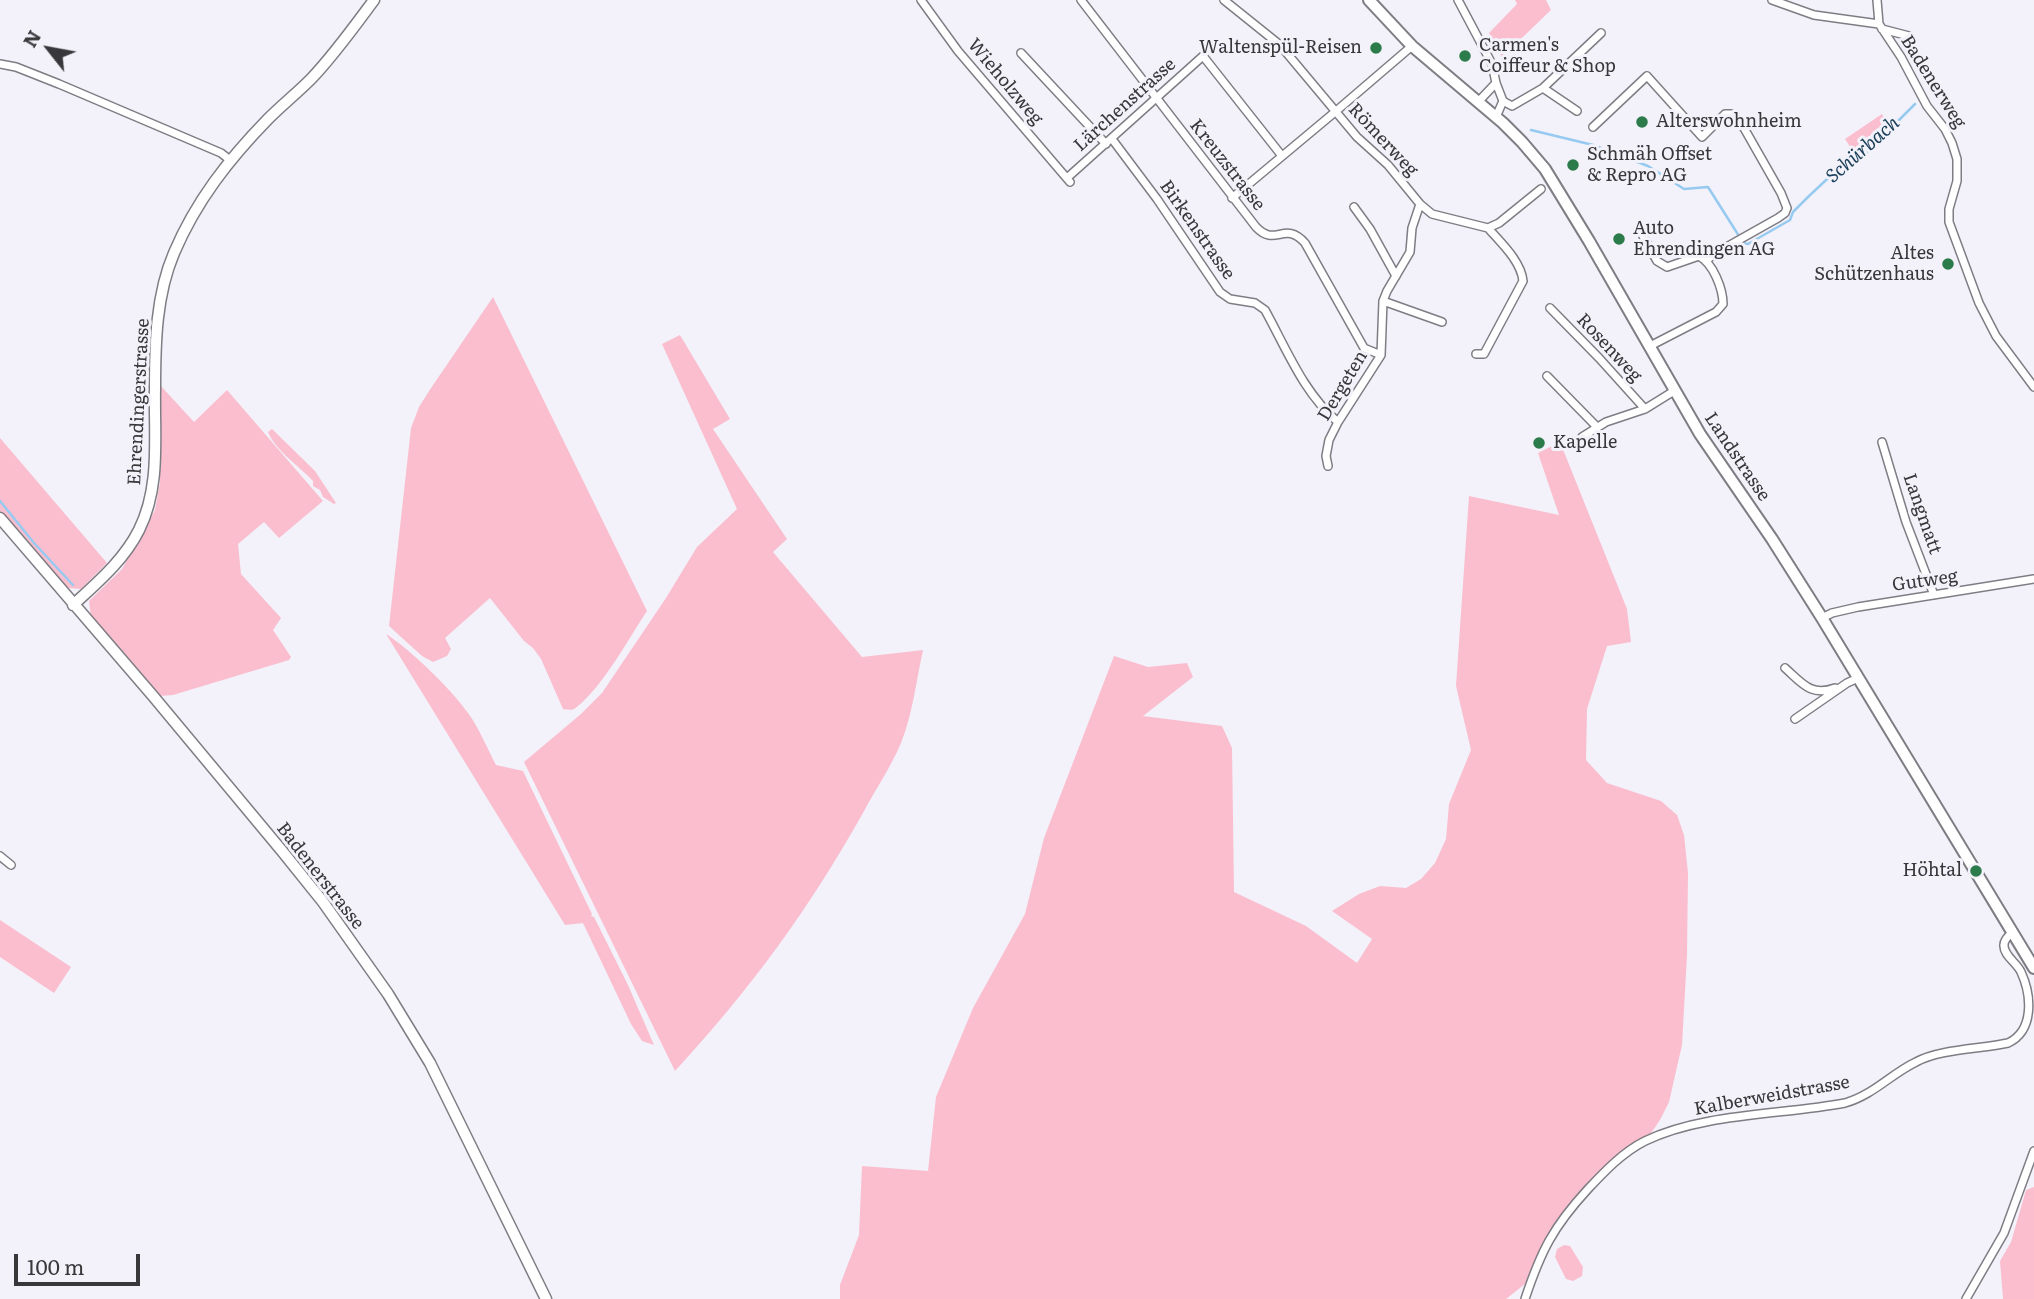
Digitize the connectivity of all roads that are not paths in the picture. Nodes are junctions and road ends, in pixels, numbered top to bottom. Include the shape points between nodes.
1 (374, 0) edge
2 (920, 0) edge
3 (1081, 0) edge
4 (1224, 0) edge
5 (1369, 0) edge
6 (1458, 0) edge
7 (1772, 0) edge
8 (1877, 0) edge
9 (1881, 27) junction
10 (1601, 33) dead end
11 (1909, 36) dead end
12 (1412, 46) junction
13 (1021, 53) dead end
14 (0, 64) edge
15 (1496, 83) junction
16 (1543, 88) junction
17 (1156, 99) junction
18 (1503, 101) junction
19 (1478, 102) junction
20 (1577, 111) dead end
21 (1335, 113) junction
22 (1496, 117) junction
23 (1593, 127) dead end
24 (1109, 142) junction
25 (1282, 156) junction
26 (230, 160) junction
27 (1068, 180) joint
28 (1541, 189) dead end
29 (1232, 198) junction
30 (1420, 204) junction
31 (1354, 207) dead end
32 (1488, 228) junction
33 (1643, 236) dead end
34 (1707, 260) junction
35 (1396, 276) junction
36 (1383, 301) junction
37 (1550, 308) dead end
38 (1442, 322) dead end
39 (1650, 346) junction
40 (1475, 354) dead end
41 (1381, 355) junction
42 (1547, 376) dead end
43 (2034, 387) edge
44 (1674, 391) junction
45 (1645, 409) junction
46 (1338, 422) junction
47 (1597, 427) junction
48 (1581, 437) dead end
49 (1882, 442) dead end
50 (1328, 466) dead end
51 (0, 518) edge
52 (2034, 579) edge
53 (1934, 595) junction
54 (74, 605) junction
55 (1822, 618) junction
56 (1785, 668) dead end
57 (1853, 680) junction
58 (1794, 719) dead end
59 (0, 856) edge
60 (11, 865) dead end
61 (2013, 932) junction
62 (2034, 968) edge
63 (2034, 1151) edge
64 (546, 1299) edge
65 (1525, 1299) edge
66 (1966, 1299) edge

1 - 26 street, Ehrendingerstrasse via 312,78
2 - 27 street, Wieholzweg
3 - 17 street, Kreuzstrasse
4 - 21 street, Römerweg via 1280,45
5 - 12 main road, Landstrasse
6 - 15 street via 1492,64
7 - 9 street via 1814,15
8 - 9 street, Badenerweg
9 - 11 street
9 - 43 street, Badenerweg via 1952,143 1957,181 1949,222 1979,303 1996,336
10 - 16 street
12 - 19 main road, Landstrasse
12 - 21 street
13 - 24 street, Birkenstrasse
14 - 26 street via 59,84
15 - 18 street
15 - 19 street
16 - 18 street via 1512,106
16 - 20 street
17 - 24 street, Lärchenstrasse
17 - 25 street, Lärchenstrasse via 1203,56
17 - 29 street, Kreuzstrasse
18 - 22 street
19 - 22 main road, Landstrasse
21 - 25 street
21 - 30 street, Römerweg
22 - 39 main road, Landstrasse via 1545,169
23 - 34 street via 1647,76 1702,137 1725,114 1740,121 1787,208
24 - 27 street, Lärchenstrasse
24 - 46 street, Birkenstrasse via 1157,198 1220,292 1265,310 1308,387
25 - 29 street
26 - 54 street, Ehrendingerstrasse via 187,223 164,283 157,326 156,452 149,506 122,557
28 - 32 street
29 - 41 street, Kreuzstrasse via 1262,233 1289,233 1305,243 1364,348
30 - 32 street, Römerweg via 1433,214
30 - 35 street, Dergeten via 1410,253
31 - 35 street
32 - 40 street via 1516,263 1523,281 1484,354
33 - 34 street via 1657,261 1667,267 1699,256
34 - 39 street via 1723,304
35 - 36 street, Dergeten
36 - 38 street
36 - 41 street, Dergeten
37 - 45 street, Rosenweg
39 - 44 main road, Landstrasse
41 - 46 street, Dergeten
42 - 47 street
44 - 45 street
44 - 55 main road, Landstrasse
45 - 47 street
46 - 50 street, Dergeten via 1325,456
47 - 48 street
49 - 53 street, Langmatt
51 - 54 street, Badenerstrasse
52 - 53 street, Gutweg
53 - 55 street, Gutweg via 1858,607
54 - 64 street, Badenerstrasse via 290,861 388,994 430,1063
55 - 57 main road, Landstrasse
56 - 57 street via 1816,691 1825,692
57 - 58 street
57 - 61 main road, Landstrasse
59 - 60 street
61 - 62 main road, Landstrasse
61 - 65 street, Kalberweidstrasse via 2004,948 2020,969 2030,1014 2019,1037 1926,1058 1845,1103 1709,1122 1647,1140 1607,1169 1557,1226
63 - 66 street via 2004,1233

